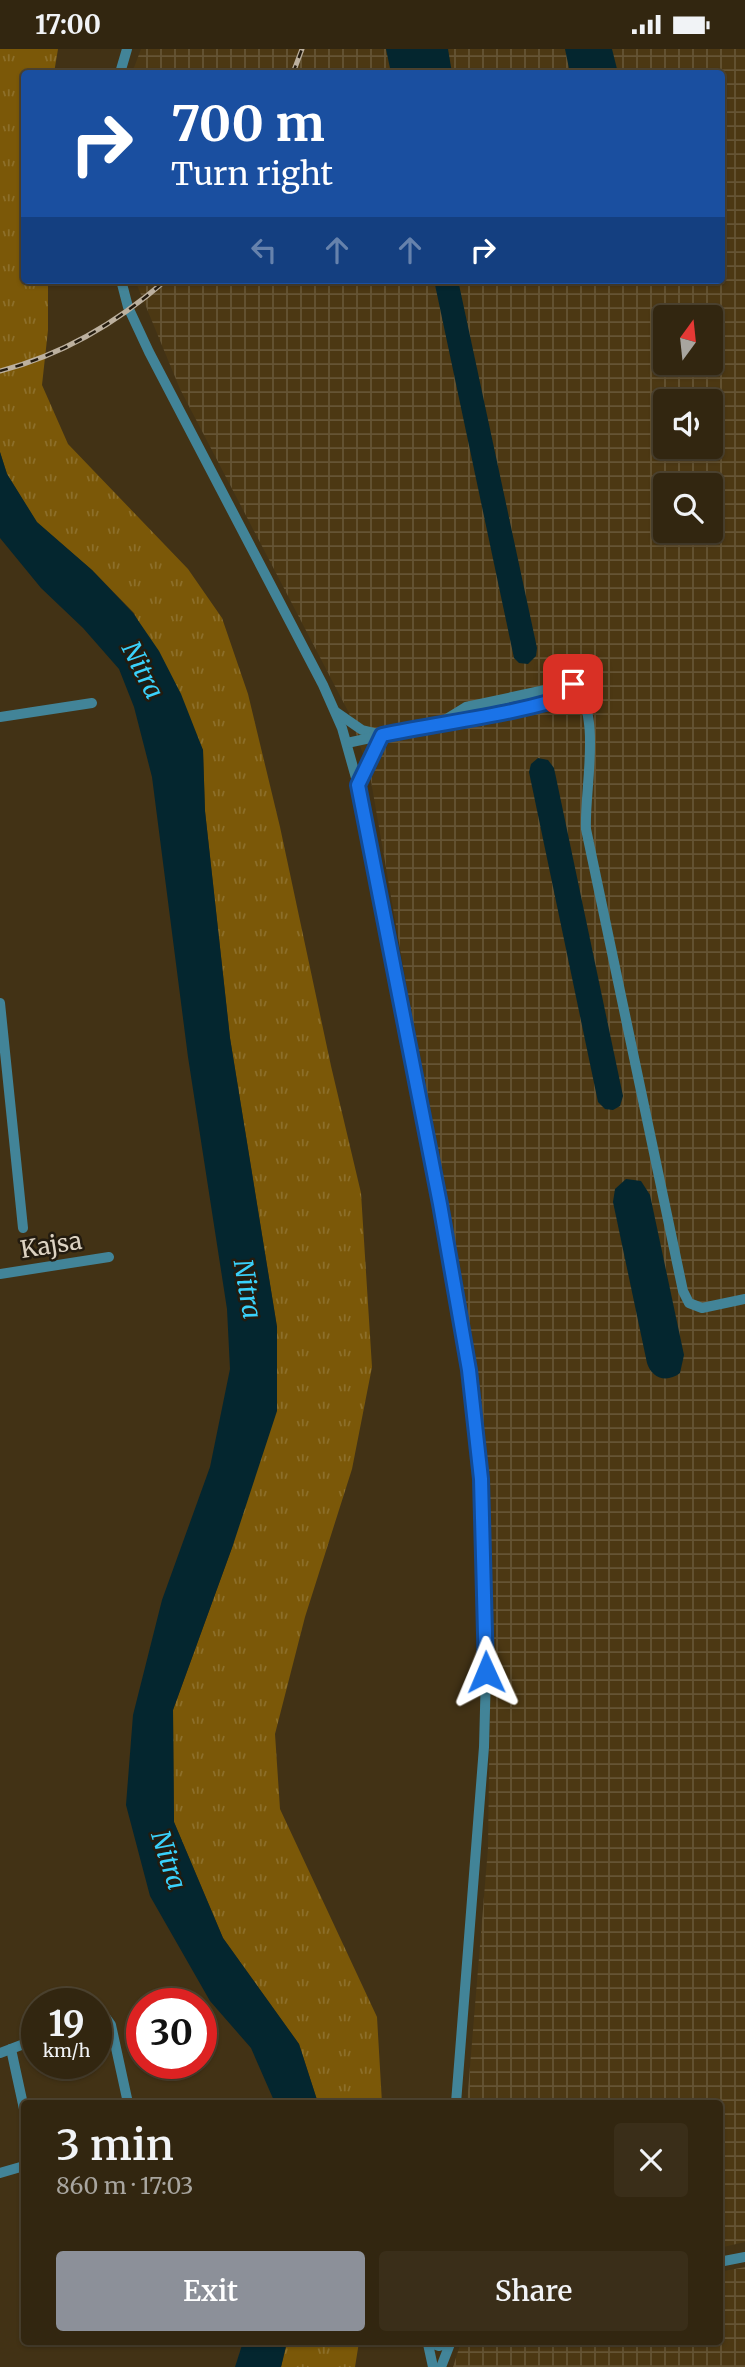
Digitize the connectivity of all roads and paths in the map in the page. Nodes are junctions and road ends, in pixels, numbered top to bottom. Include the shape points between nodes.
1 (127, 49) edge
2 (121, 70) edge
3 (122, 284) edge
4 (92, 703) dead end
5 (336, 712) junction
6 (0, 717) edge
7 (382, 735) junction
8 (347, 743) junction
9 (358, 785) junction
10 (0, 1003) edge
11 (23, 1228) dead end
12 (109, 1257) dead end
13 (0, 1275) edge
14 (745, 1299) edge
15 (112, 2030) edge
16 (5, 2051) edge
17 (21, 2100) edge
18 (127, 2100) edge
19 (456, 2100) edge
20 (21, 2168) edge
21 (0, 2173) edge
22 (745, 2257) edge
23 (723, 2261) edge
24 (427, 2345) edge
25 (451, 2345) edge
26 (433, 2367) edge
27 (441, 2367) edge

1 - 2 street
3 - 5 street via 149,352
4 - 6 street
5 - 7 street via 362,730
5 - 8 street
7 - 8 street
7 - 9 street
7 - 14 street via 470,721 581,692 591,736 586,829 683,1291 690,1303 702,1308
8 - 9 street
9 - 19 street via 443,1217 469,1370 481,1479 484,1747
10 - 11 street
12 - 13 street, Kajsa
15 - 18 street
16 - 17 street
20 - 21 street
22 - 23 street
24 - 26 street
25 - 27 street

